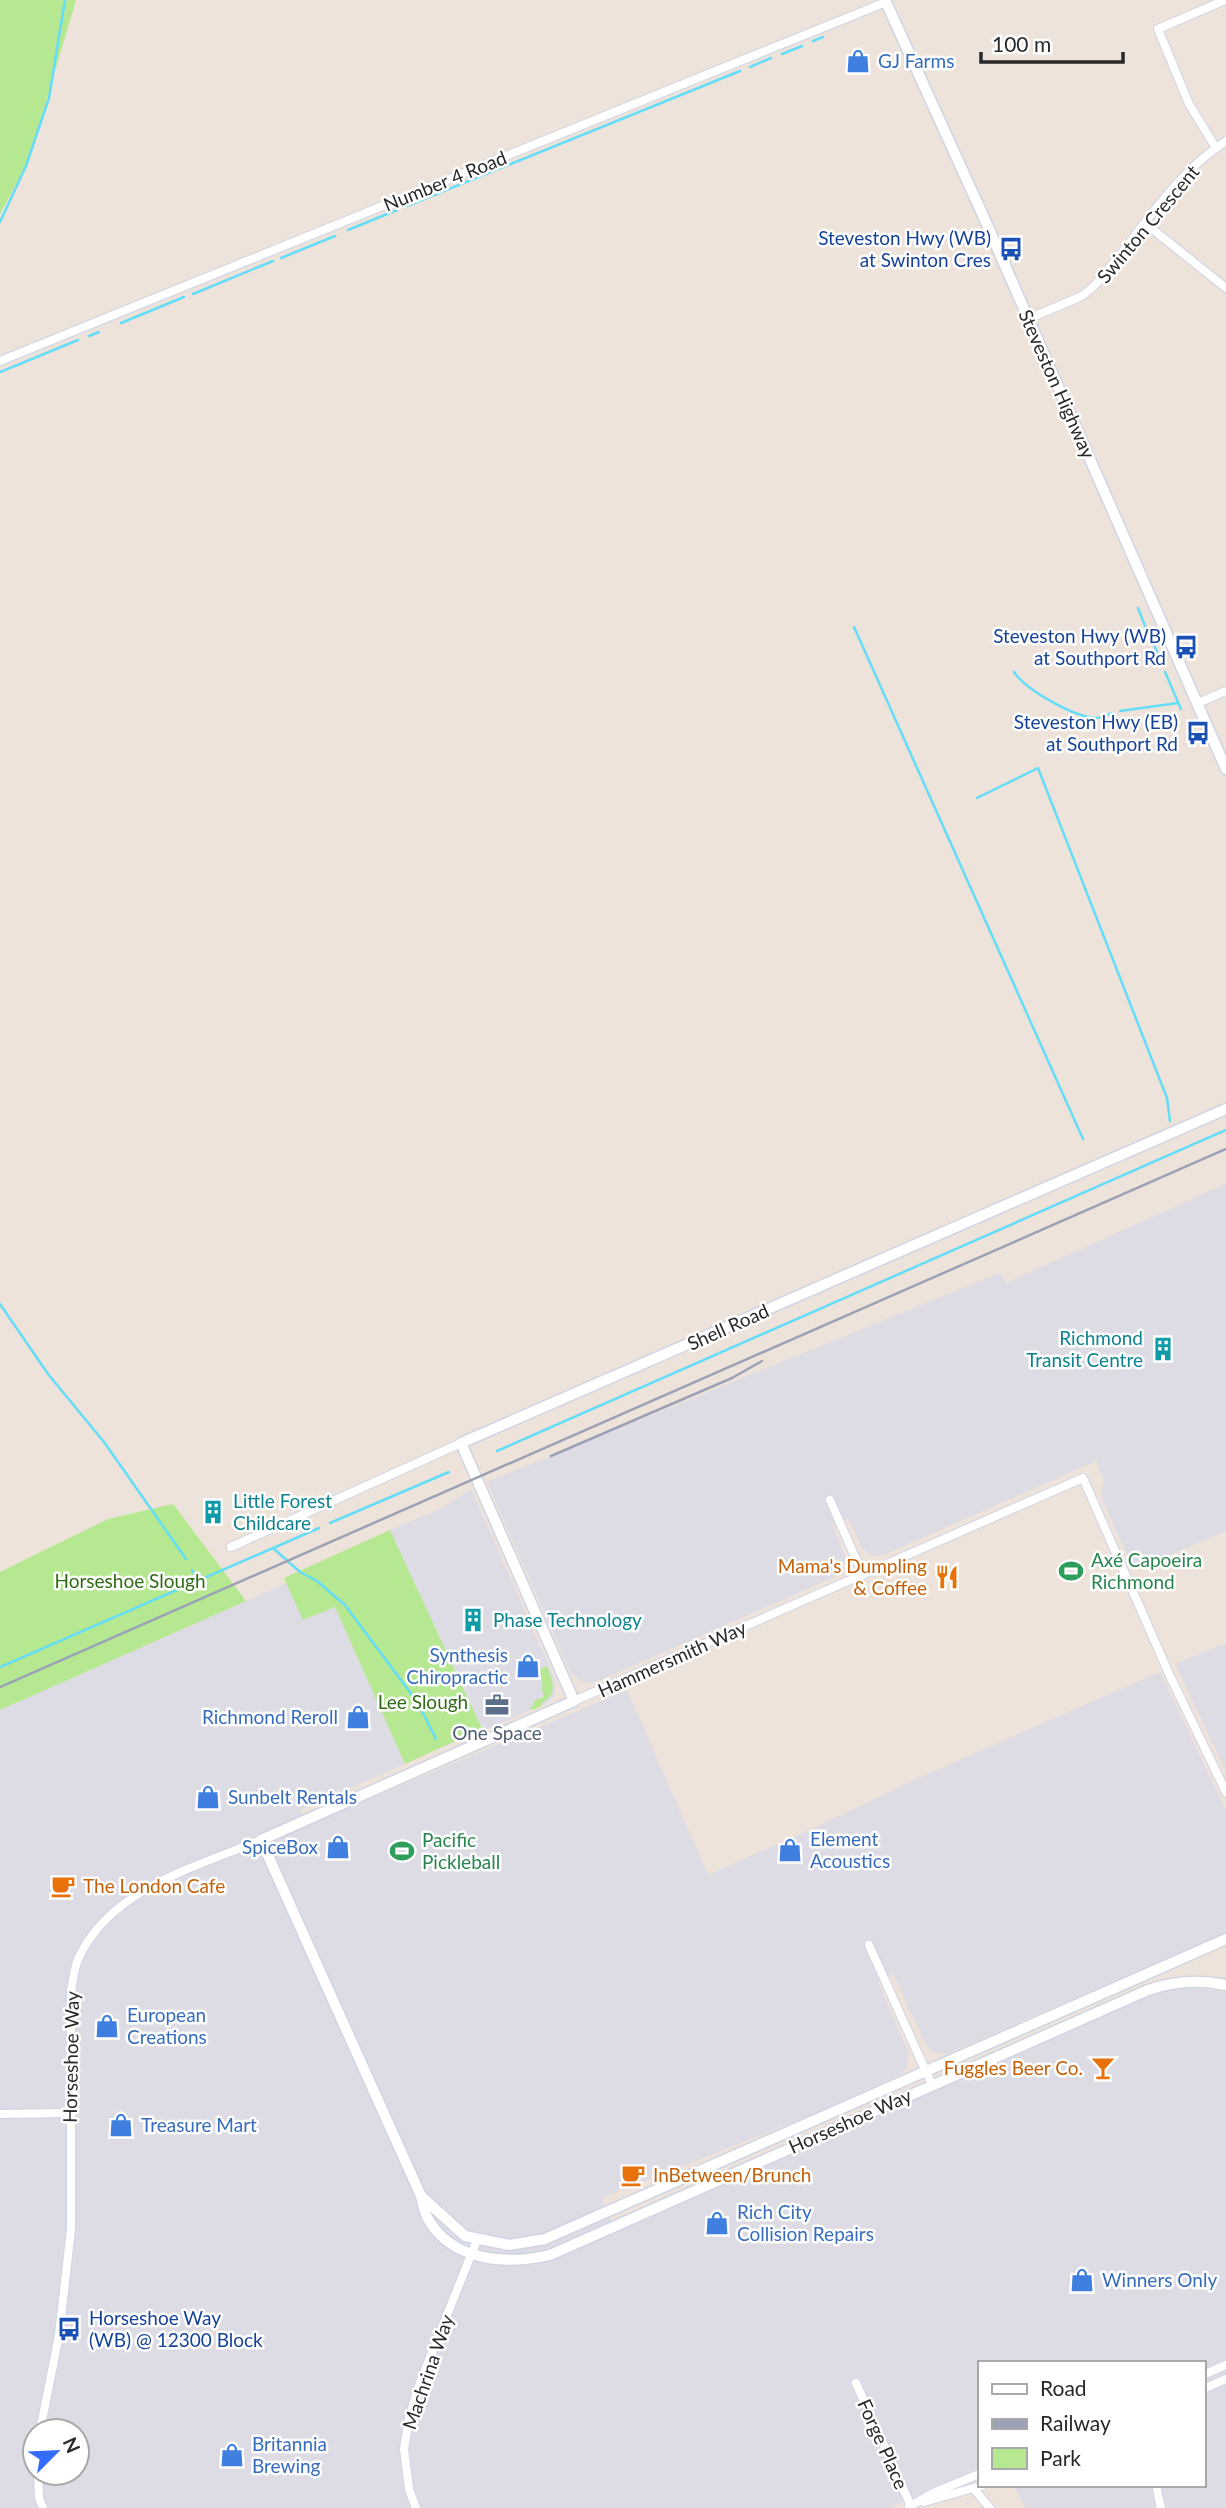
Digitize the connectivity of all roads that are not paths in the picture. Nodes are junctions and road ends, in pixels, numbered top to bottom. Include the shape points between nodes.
1 (1225, 0) edge
2 (887, 1) edge
3 (1226, 141) edge
4 (1216, 148) junction
5 (1146, 224) junction
6 (1226, 288) edge
7 (1028, 319) junction
8 (0, 361) edge
9 (1226, 691) edge
10 (1198, 704) junction
11 (1226, 769) edge
12 (1226, 1108) edge
13 (461, 1443) junction
14 (830, 1500) dead end
15 (231, 1547) dead end
16 (863, 1575) junction
17 (574, 1701) junction
18 (1226, 1792) edge
19 (261, 1840) junction
20 (1226, 1939) edge
21 (869, 1945) dead end
22 (1226, 1985) edge
23 (1120, 1986) junction
24 (1127, 2000) junction
25 (926, 2071) junction
26 (932, 2085) junction
27 (69, 2113) junction
28 (0, 2114) edge
29 (421, 2196) junction
30 (477, 2240) junction
31 (470, 2254) junction
32 (1226, 2365) edge
33 (1205, 2374) edge
34 (1226, 2379) edge
35 (856, 2383) dead end
36 (1205, 2388) edge
37 (43, 2417) edge
38 (978, 2474) edge
39 (39, 2487) edge
40 (979, 2487) edge
41 (1156, 2487) edge
42 (974, 2489) junction
43 (909, 2507) edge
44 (44, 2508) edge
45 (415, 2508) edge
46 (990, 2508) edge
47 (1161, 2508) edge

1 - 4 street via 1158,29 1189,104
2 - 7 street, Steveston Highway
2 - 8 street, Number 4 Road
3 - 4 street, Swinton Crescent
4 - 5 street, Swinton Crescent via 1176,185
5 - 6 street
5 - 7 street, Swinton Crescent via 1082,296
7 - 10 street, Steveston Highway
9 - 10 street
10 - 11 street, Steveston Highway
12 - 13 street, Shell Road
13 - 15 street, Shell Road
13 - 17 street
14 - 16 street
16 - 17 street, Hammersmith Way
16 - 18 street, Hammersmith Way via 1083,1478
17 - 19 street, Hammersmith Way
19 - 27 street, Horseshoe Way via 143,1891 109,1916 88,1942 78,1958 71,1992
19 - 29 street, Horseshoe Way
20 - 23 street, Horseshoe Way
21 - 25 street
22 - 24 street, Horseshoe Way via 1174,1982
23 - 24 street
23 - 25 street, Horseshoe Way
24 - 26 street, Horseshoe Way
25 - 26 street
25 - 30 street, Horseshoe Way via 545,2239 509,2245
26 - 31 street, Horseshoe Way via 550,2255 516,2261
27 - 28 street
27 - 37 street, Horseshoe Way via 71,2229 59,2335
29 - 30 street, Horseshoe Way via 456,2229
29 - 31 street, Horseshoe Way via 432,2224
30 - 31 street, Machrina Way
31 - 45 street, Machrina Way via 409,2418 404,2449
32 - 33 street
34 - 36 street
35 - 43 street, Forge Place
38 - 43 street
39 - 44 street
40 - 42 street
41 - 47 street
42 - 43 street
42 - 46 street

